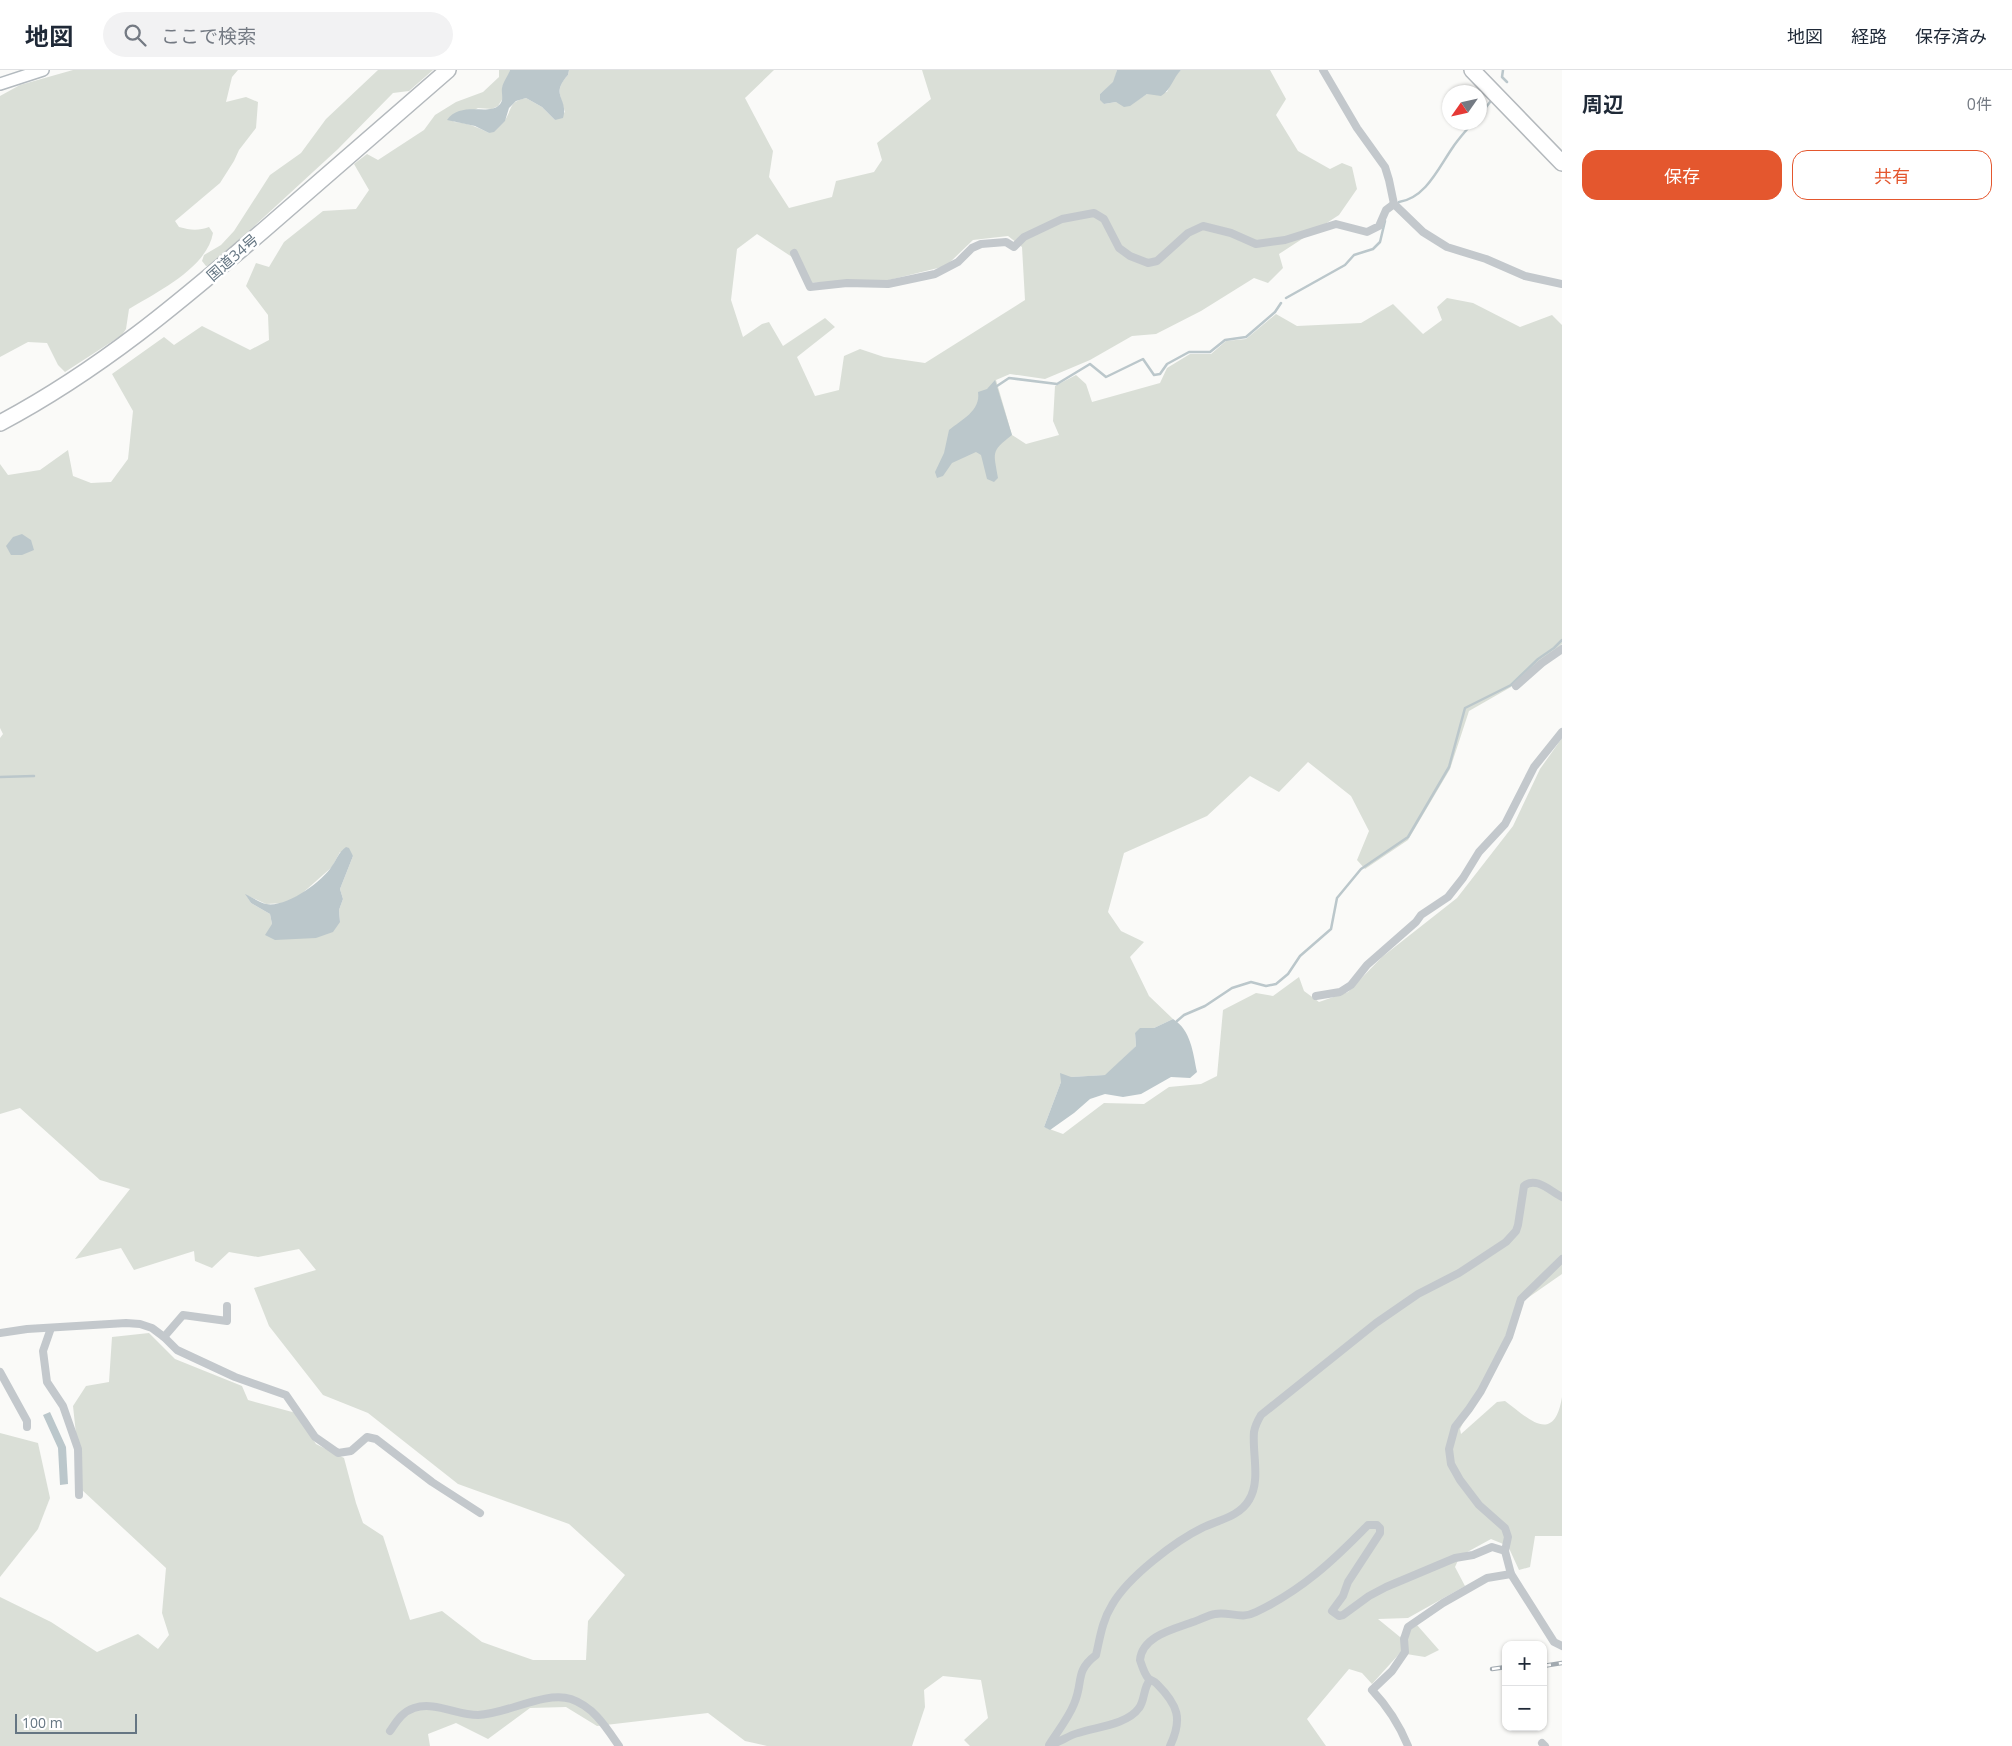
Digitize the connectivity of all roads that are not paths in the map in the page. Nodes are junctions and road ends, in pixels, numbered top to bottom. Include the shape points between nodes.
1 (43, 70) edge
2 (448, 70) edge
3 (1323, 70) edge
4 (1480, 73) edge
5 (0, 84) edge
6 (1562, 163) edge
7 (1394, 204) junction
8 (794, 252) dead end
9 (1562, 284) edge
10 (0, 423) edge
11 (1562, 649) edge
12 (1516, 686) dead end
13 (1562, 732) edge
14 (1316, 996) dead end
15 (1562, 1197) edge
16 (1562, 1259) edge
17 (227, 1306) dead end
18 (51, 1328) junction
19 (0, 1334) edge
20 (164, 1337) junction
21 (0, 1372) edge
22 (27, 1427) dead end
23 (79, 1495) dead end
24 (480, 1513) dead end
25 (1505, 1551) junction
26 (1511, 1574) junction
27 (1562, 1646) edge
28 (1150, 1680) junction
29 (390, 1731) dead end
30 (619, 1746) edge
31 (1170, 1746) edge
32 (1408, 1746) edge

1 - 5 street
2 - 10 highway, 国道34号 via 135,337 68,384
3 - 7 street via 1384,167
4 - 6 highway
7 - 8 street via 1386,210 1378,226 1368,232 1336,224 1284,240 1256,244 1203,226 1188,232 1157,261 1148,263 1118,248 1104,219 1094,214 1062,219 1024,237 1014,247 1006,242 980,244 947,269 888,284 847,283 810,287
7 - 9 street via 1423,232 1448,247 1525,276
11 - 12 street
13 - 14 street via 1534,767 1505,824 1479,852 1448,897 1421,915 1367,965 1351,985 1340,992
15 - 28 street via 1536,1182 1528,1183 1524,1186 1516,1231 1506,1242 1376,1323 1261,1415 1254,1431 1254,1486 1250,1500 1238,1511 1169,1548 1118,1596 1100,1631 1096,1655 1081,1672 1074,1705 1048,1745 1130,1716 1138,1710
16 - 25 street via 1521,1299 1500,1355 1451,1436 1451,1464 1479,1505 1505,1528 1508,1537
17 - 20 street via 227,1321 183,1315
18 - 19 street
18 - 20 street via 140,1324
18 - 23 street via 43,1351 47,1382 63,1406 78,1449
20 - 24 street via 176,1350 235,1377 286,1395 315,1438 338,1453 351,1450 367,1437 376,1439 432,1482
21 - 22 street via 27,1421
25 - 26 street
25 - 28 street via 1492,1546 1473,1555 1455,1558 1386,1587 1343,1615 1336,1615 1332,1611 1380,1533 1377,1525 1368,1525 1335,1559 1285,1597 1254,1614 1216,1614 1160,1634 1141,1654 1140,1660
26 - 27 street via 1554,1642
26 - 32 street via 1487,1578 1408,1627 1404,1639 1405,1652 1392,1671 1372,1690 1401,1727
28 - 31 street via 1169,1696 1178,1714 1176,1734
29 - 30 street via 400,1716 425,1706 478,1714 556,1698 577,1702 594,1713

